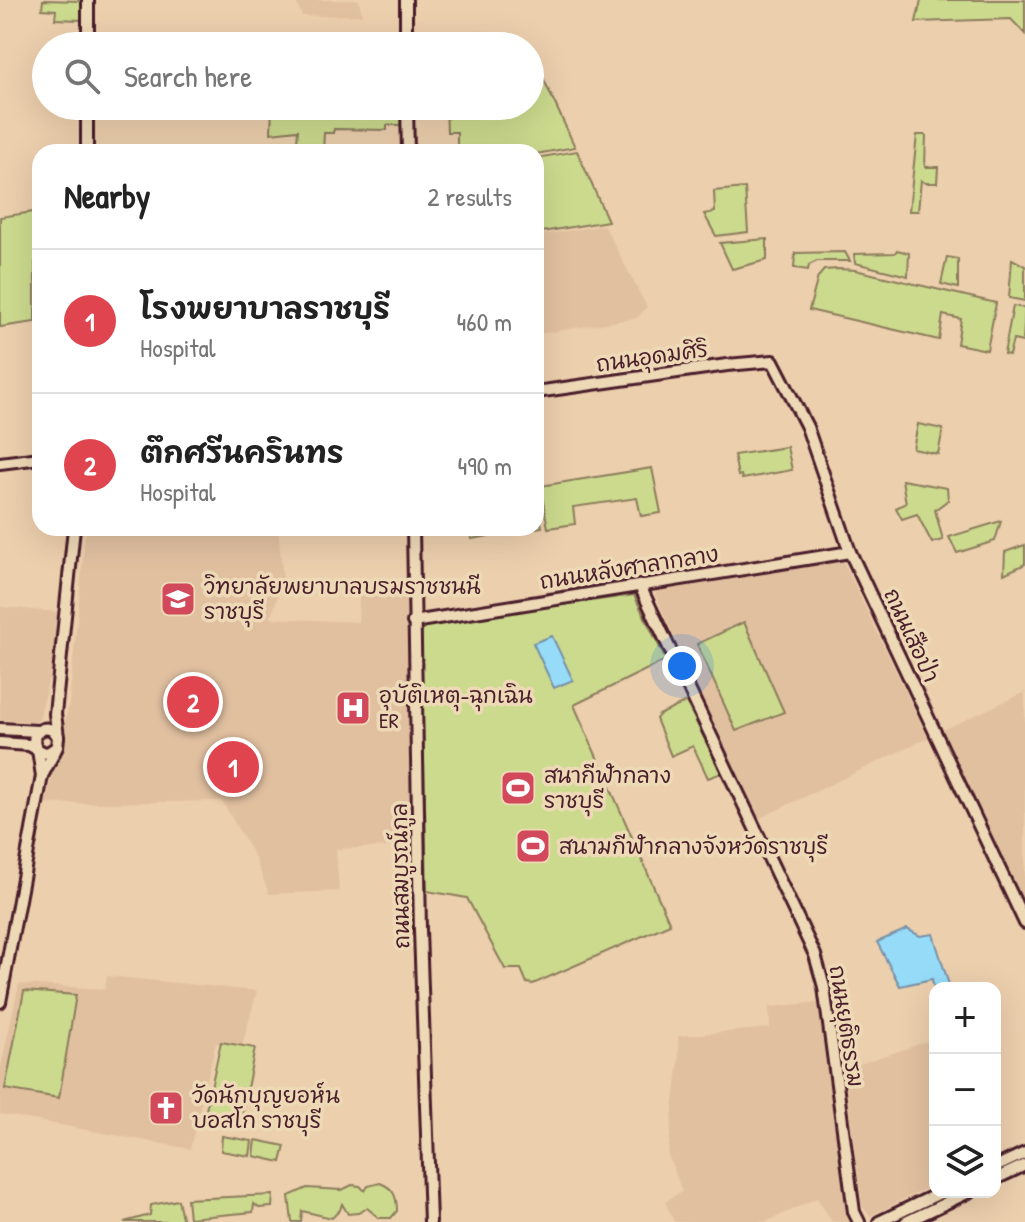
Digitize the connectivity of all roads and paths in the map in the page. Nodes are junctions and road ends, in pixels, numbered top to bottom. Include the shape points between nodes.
1 (88, 0) edge
2 (406, 0) edge
3 (88, 32) edge
4 (406, 32) edge
5 (87, 120) edge
6 (407, 120) edge
7 (87, 144) edge
8 (408, 144) edge
9 (773, 361) joint
10 (544, 391) edge
11 (32, 459) edge
12 (0, 463) edge
13 (73, 536) edge
14 (413, 536) edge
15 (850, 552) junction
16 (640, 586) junction
17 (413, 622) junction
18 (55, 714) junction
19 (0, 729) edge
20 (39, 731) junction
21 (57, 742) junction
22 (0, 743) edge
23 (38, 750) junction
24 (42, 776) junction
25 (1025, 923) edge
26 (0, 1002) edge
27 (1025, 1153) edge
28 (1001, 1164) edge
29 (1025, 1165) edge
30 (1001, 1176) edge
31 (929, 1198) edge
32 (956, 1198) edge
33 (430, 1222) edge
34 (859, 1222) edge
35 (879, 1222) edge
36 (906, 1222) edge

1 - 3 street
2 - 4 street
5 - 7 street
6 - 8 street
9 - 10 street, ถนนอุดมศิริ
9 - 15 street, ถนนเสือป่า via 807,427
11 - 12 street
13 - 18 street
14 - 17 street, ถนนสมบูรณ์กูล
15 - 16 street, ถนนหลังศาลากลาง
15 - 25 street, ถนนเสือป่า
16 - 17 street, ถนนหลังศาลากลาง
16 - 34 street, ถนนยุติธรรม via 815,955
17 - 33 street, ถนนสมบูรณ์กูล
18 - 20 street
18 - 21 street
19 - 20 street
20 - 21 street via 51,729
20 - 23 street via 34,740
21 - 23 street via 48,753
21 - 24 street
22 - 23 street
23 - 24 street
24 - 26 street
27 - 28 street
29 - 30 street
31 - 35 street
32 - 36 street

